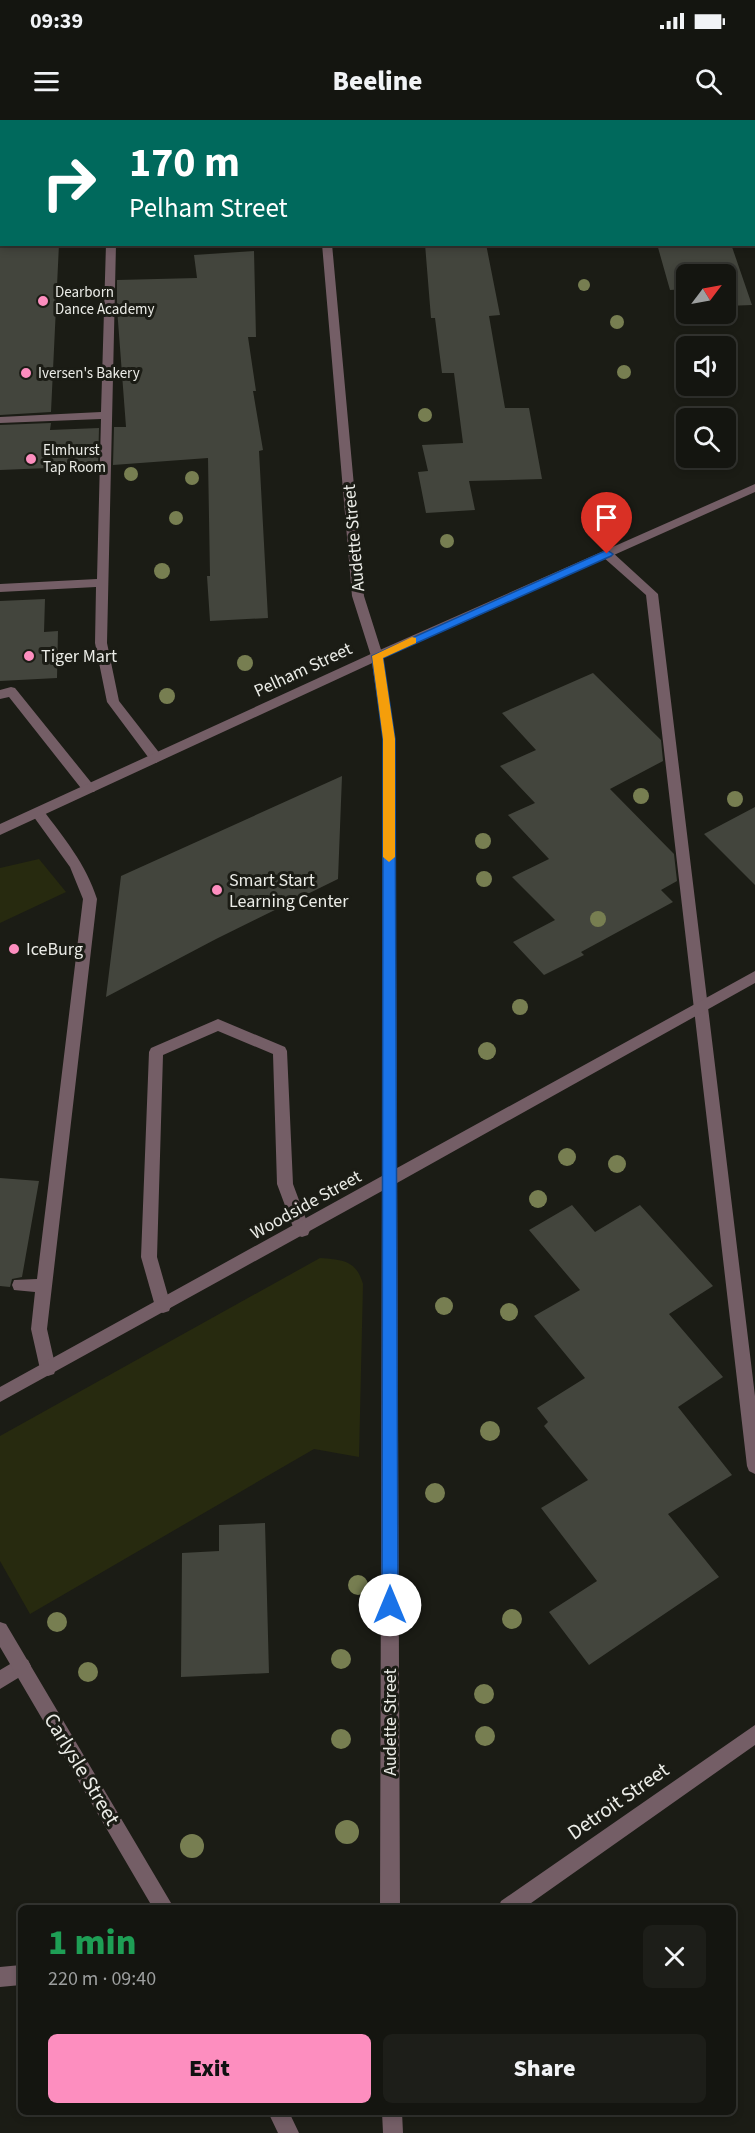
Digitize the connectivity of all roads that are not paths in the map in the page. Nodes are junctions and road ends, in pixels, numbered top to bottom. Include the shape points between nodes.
1 (111, 246) edge
2 (327, 246) edge
3 (107, 415) junction
4 (0, 420) edge
5 (755, 488) edge
6 (607, 554) junction
7 (103, 583) junction
8 (0, 588) edge
9 (377, 656) junction
10 (0, 695) edge
11 (156, 758) junction
12 (89, 789) junction
13 (38, 813) junction
14 (0, 830) edge
15 (755, 976) edge
16 (700, 1006) junction
17 (390, 1181) junction
18 (302, 1230) junction
19 (20, 1285) dead end
20 (44, 1286) junction
21 (163, 1306) junction
22 (48, 1369) junction
23 (0, 1395) edge
24 (755, 1466) edge
25 (0, 1630) edge
26 (22, 1666) junction
27 (0, 1680) edge
28 (755, 1734) edge
29 (162, 1905) edge
30 (390, 1905) edge
31 (512, 1905) edge
32 (18, 1975) edge
33 (0, 1977) edge
34 (280, 2115) edge
35 (392, 2115) edge
36 (289, 2133) edge
37 (393, 2133) edge

1 - 3 street
2 - 9 street, Audette Street via 358,596
3 - 4 street
3 - 7 street
5 - 6 street, Pelham Street
6 - 9 street, Pelham Street
6 - 16 street via 652,594
7 - 8 street
7 - 11 street via 101,643 113,702
9 - 11 street, Pelham Street
9 - 17 street, Audette Street via 389,739
10 - 12 street via 11,691
11 - 12 street, Pelham Street
12 - 13 street, Pelham Street
13 - 14 street, Pelham Street
13 - 20 street via 75,862 87,883 90,899
15 - 16 street, Woodside Street
16 - 17 street, Woodside Street
16 - 24 street
17 - 18 street, Woodside Street
17 - 30 street, Audette Street
18 - 21 street, Woodside Street
18 - 21 street via 285,1184 280,1051 219,1025 156,1052 149,1257
19 - 20 street
20 - 22 street via 39,1329
21 - 22 street, Woodside Street
22 - 23 street, Woodside Street
25 - 26 street, Carlysle Street
26 - 27 street
26 - 29 street, Carlysle Street
28 - 31 street, Detroit Street
32 - 33 street
34 - 36 street
35 - 37 street

